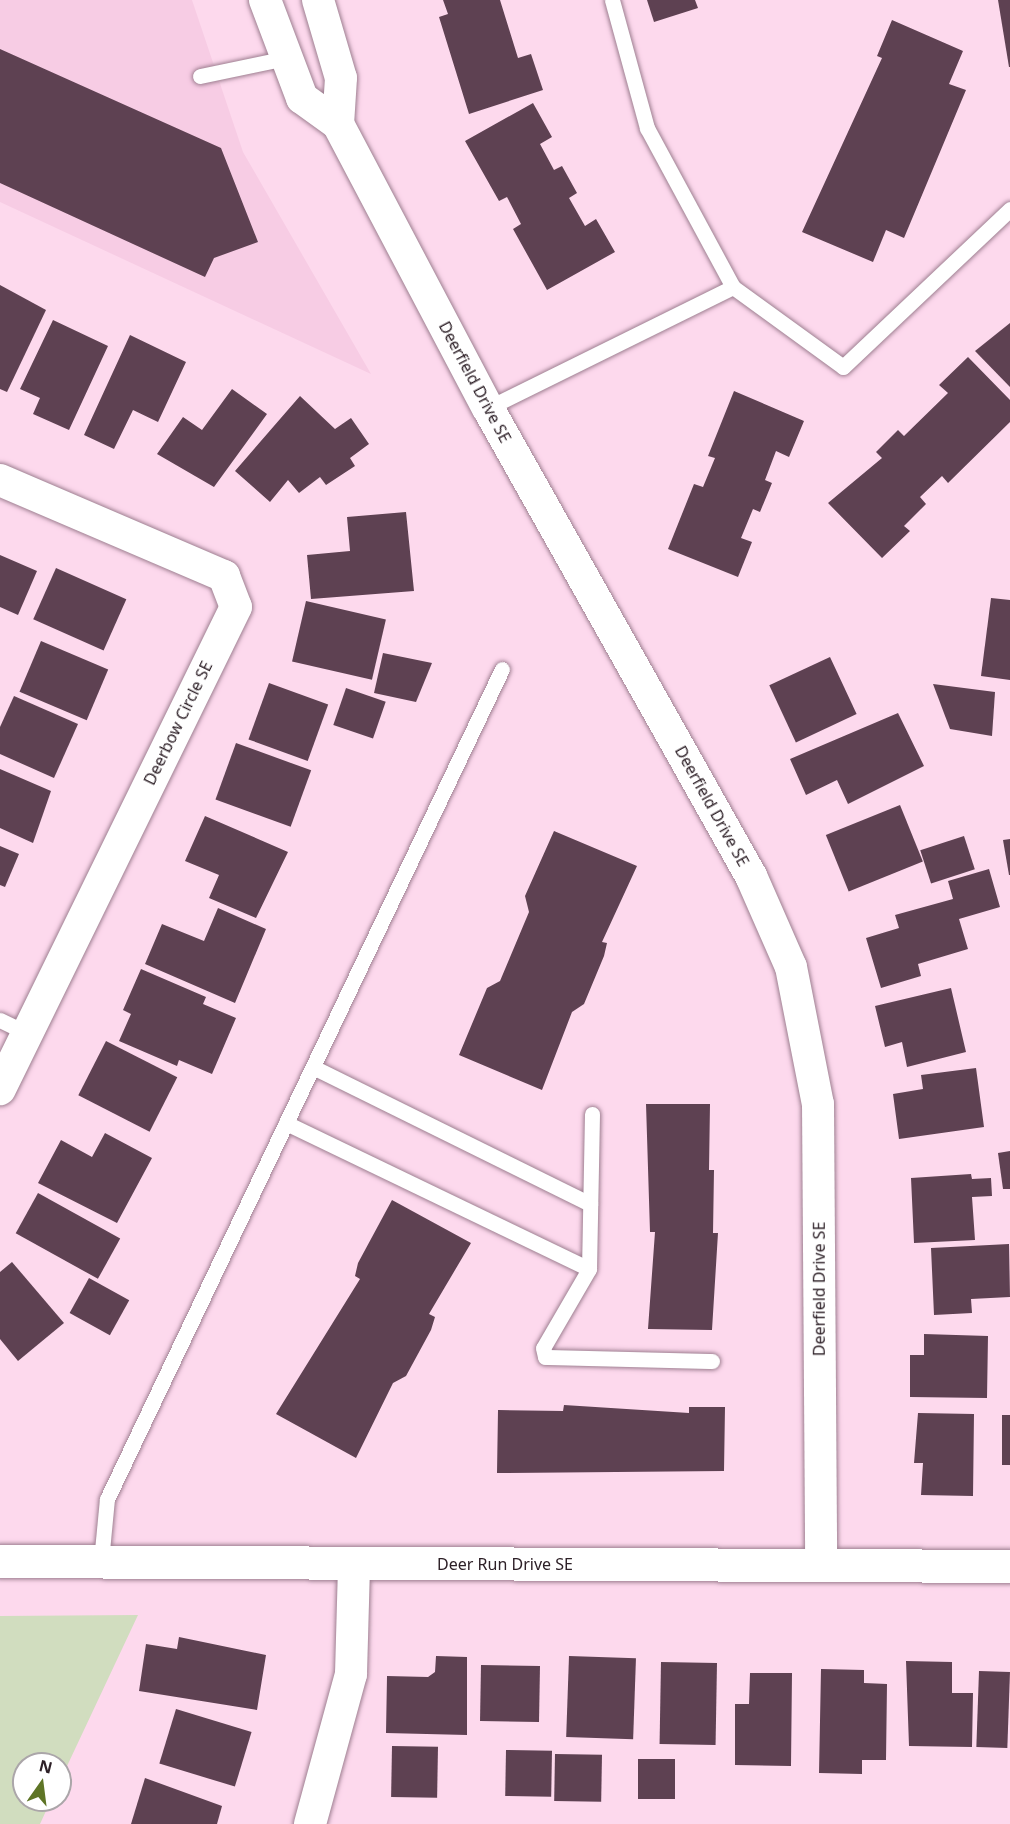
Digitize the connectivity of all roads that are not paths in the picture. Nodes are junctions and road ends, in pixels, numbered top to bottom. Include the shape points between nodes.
1 (265, 0) edge
2 (318, 0) edge
3 (612, 0) edge
4 (286, 58) junction
5 (200, 76) dead end
6 (338, 124) junction
7 (1010, 209) edge
8 (733, 287) junction
9 (488, 408) junction
10 (0, 480) edge
11 (502, 669) dead end
12 (12, 1026) edge
13 (313, 1068) junction
14 (0, 1089) edge
15 (592, 1114) dead end
16 (286, 1123) junction
17 (590, 1204) junction
18 (589, 1269) junction
19 (712, 1360) dead end
20 (0, 1561) edge
21 (101, 1561) junction
22 (354, 1564) junction
23 (821, 1564) junction
24 (1010, 1566) edge
25 (310, 1824) edge

1 - 4 street, Deerfield Drive SE
2 - 6 street via 341,78
3 - 8 lane via 647,128
4 - 5 lane
4 - 6 street, Deerfield Drive SE via 302,98
6 - 9 street, Deerfield Drive SE
7 - 8 lane via 843,367
8 - 9 lane
9 - 23 street, Deerfield Drive SE via 751,876 791,966 818,1104
10 - 12 street, Deerbow Circle SE via 224,576 236,607
11 - 13 lane
12 - 14 street, Deerbow Circle SE
13 - 16 lane
13 - 17 lane
15 - 17 lane
16 - 18 lane
16 - 21 lane via 107,1499
17 - 18 lane
18 - 19 lane via 543,1348 545,1357
20 - 21 street, Deer Run Drive SE
21 - 22 street, Deer Run Drive SE
22 - 23 street, Deer Run Drive SE
22 - 25 street via 351,1674
23 - 24 street, Deer Run Drive SE

